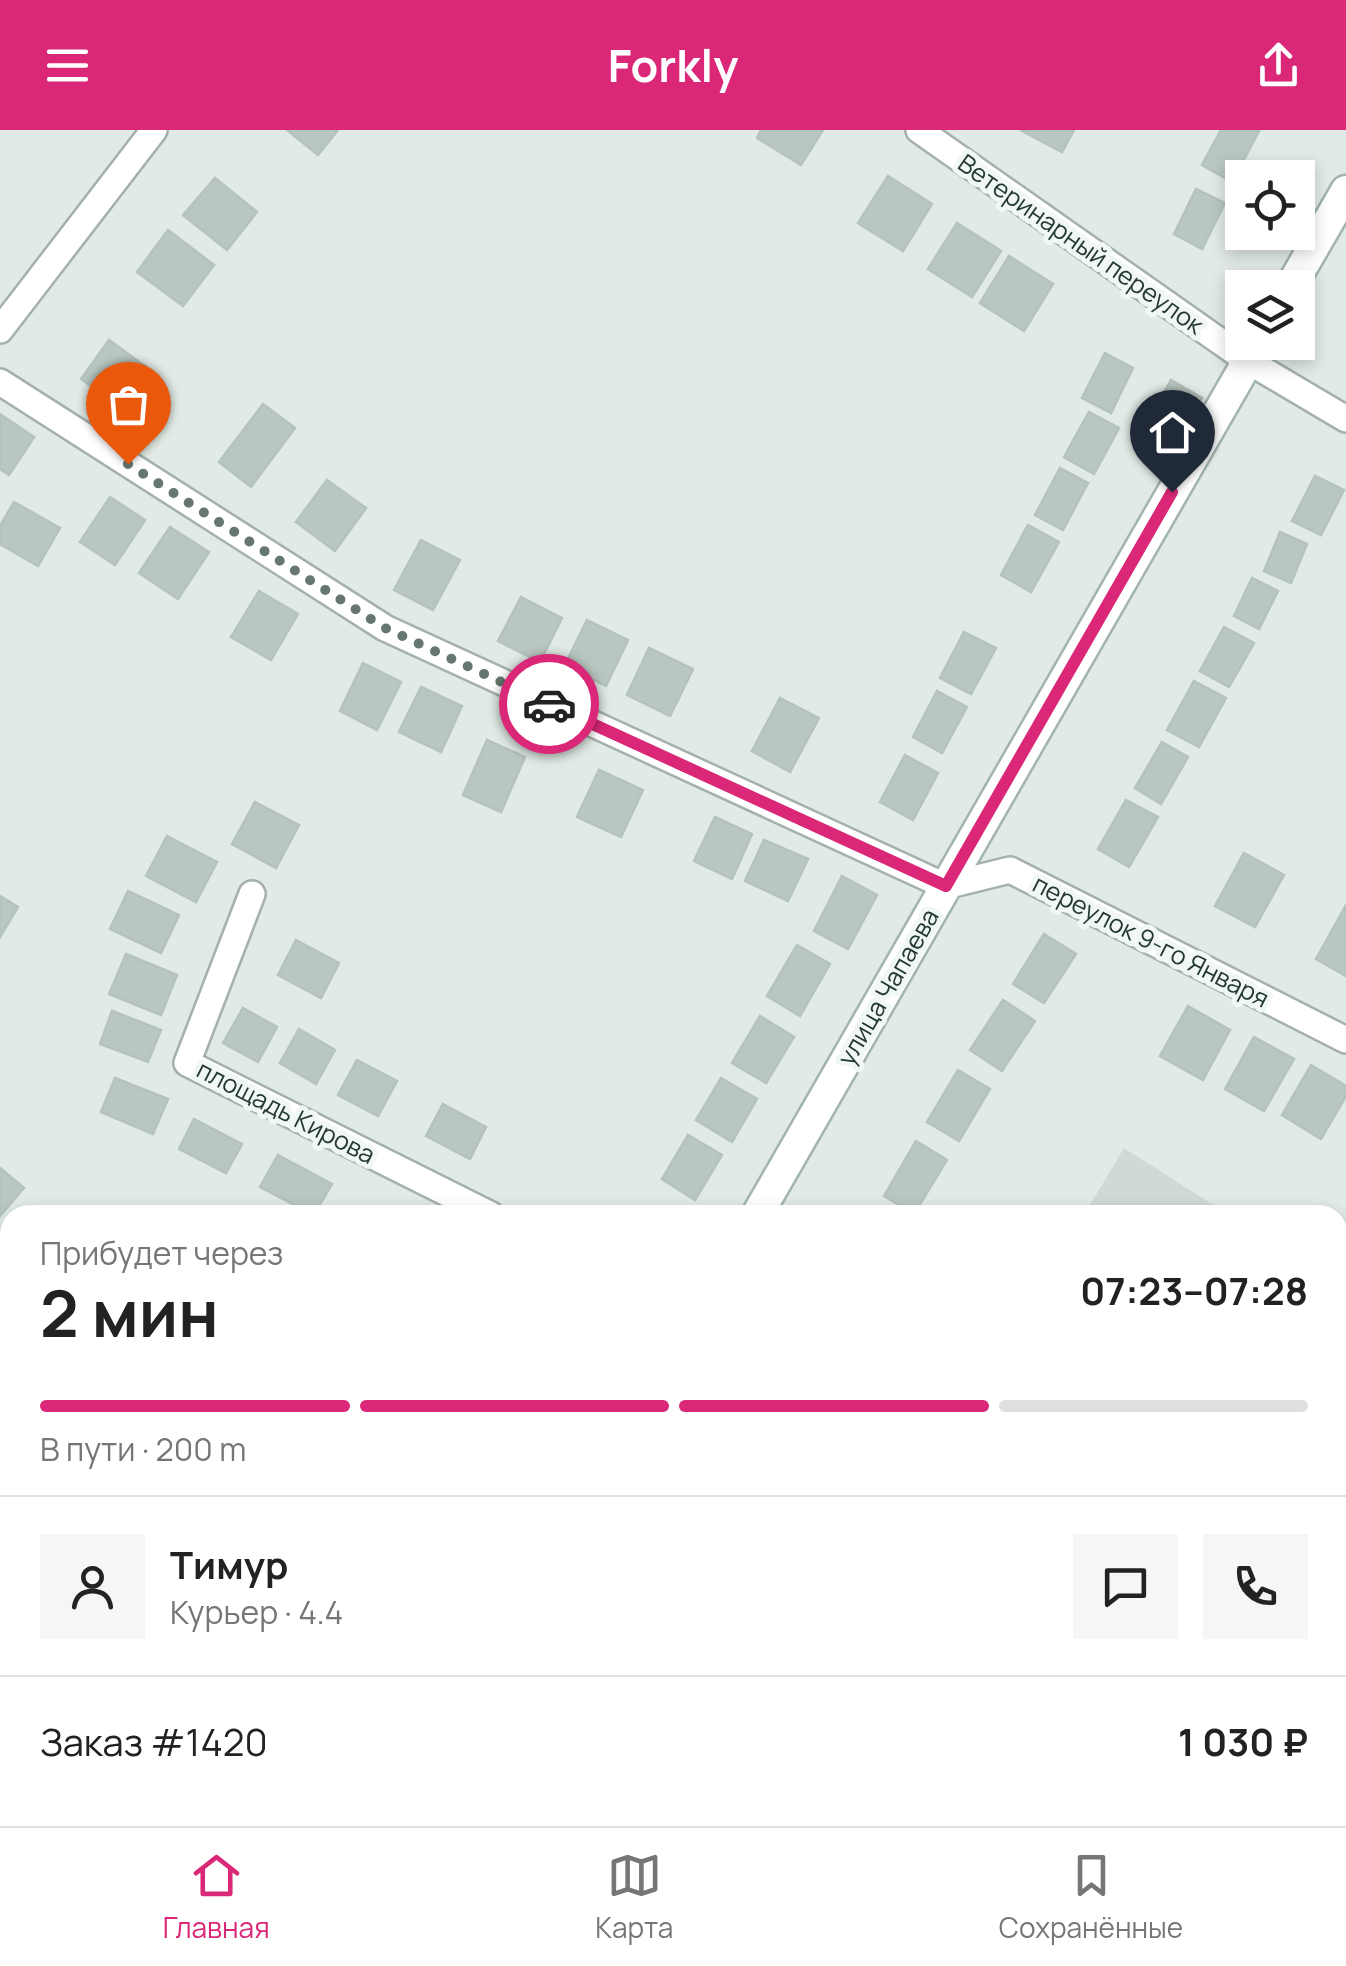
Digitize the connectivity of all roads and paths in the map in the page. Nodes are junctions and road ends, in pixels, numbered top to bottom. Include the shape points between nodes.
1 (154, 130) edge
2 (918, 130) edge
3 (1346, 192) edge
4 (1300, 270) edge
5 (0, 330) edge
6 (1225, 333) edge
7 (1248, 360) edge
8 (1264, 360) edge
9 (0, 382) edge
10 (1346, 419) edge
11 (946, 886) junction
12 (252, 894) dead end
13 (1346, 1040) edge
14 (471, 1205) edge
15 (763, 1205) edge

1 - 5 street
2 - 6 street, Ветеринарный переулок
3 - 4 main road
7 - 11 main road, улица Чапаева
8 - 10 street, Ветеринарный переулок
9 - 11 street via 385,628
11 - 13 street, переулок 9-го Января via 1010,870
11 - 15 main road, улица Чапаева
12 - 14 street, площадь Кирова via 187,1062

